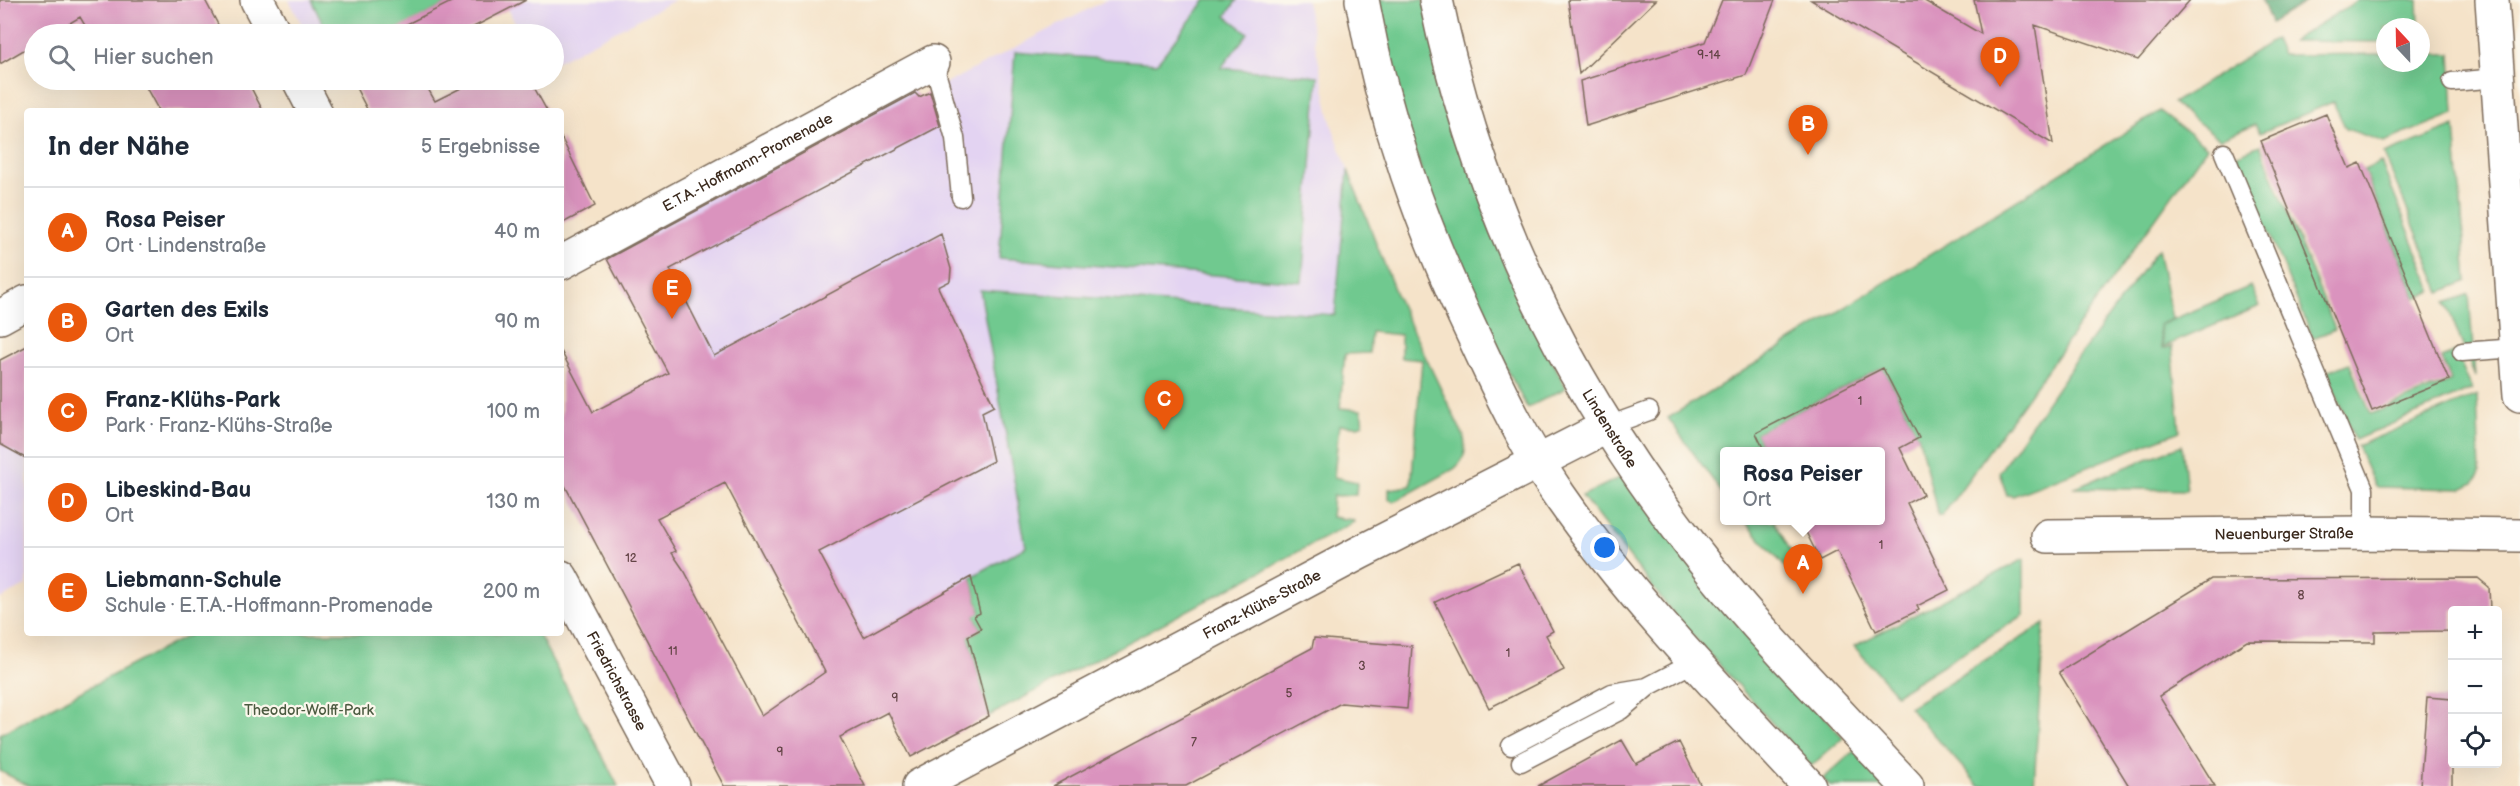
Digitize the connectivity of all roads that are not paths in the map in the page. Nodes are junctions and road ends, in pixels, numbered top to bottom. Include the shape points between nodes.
1 (257, 0) edge
2 (1362, 0) edge
3 (1436, 0) edge
4 (2492, 0) edge
5 (270, 24) edge
6 (933, 62) joint
7 (2498, 78) junction
8 (2452, 82) dead end
9 (304, 90) edge
10 (313, 108) edge
11 (2224, 153) dead end
12 (961, 197) dead end
13 (564, 260) edge
14 (24, 305) edge
15 (0, 317) edge
16 (2517, 348) junction
17 (2462, 352) dead end
18 (2520, 395) edge
19 (1649, 411) dead end
20 (1608, 426) junction
21 (1540, 462) junction
22 (2364, 533) junction
23 (2520, 535) edge
24 (2048, 536) dead end
25 (564, 583) edge
26 (1695, 662) junction
27 (1649, 686) junction
28 (1511, 746) dead end
29 (1521, 762) dead end
30 (673, 786) edge
31 (919, 786) edge
32 (1809, 786) edge
33 (1907, 786) edge

1 - 5 street
2 - 21 street via 1373,62 1407,178 1457,301 1508,408
3 - 20 street, Lindenstraße via 1467,127 1499,218 1551,330
4 - 7 street
6 - 12 lane via 955,138
6 - 13 street, E.T.A.-Hoffmann-Promenade
7 - 8 lane
7 - 16 street
9 - 10 street
11 - 22 lane via 2364,489
14 - 15 street
16 - 17 lane
16 - 18 street
19 - 20 lane
20 - 21 street, Franz-Klühs-Straße
20 - 33 street, Lindenstraße via 1684,536
21 - 26 street via 1559,494 1625,581
21 - 31 street, Franz-Klühs-Straße via 1359,553
22 - 23 street, Neuenburger Straße
22 - 24 street, Neuenburger Straße
25 - 30 street, Friedrichstrasse
26 - 27 lane
26 - 32 street
27 - 28 lane via 1612,693
27 - 29 lane via 1621,710

